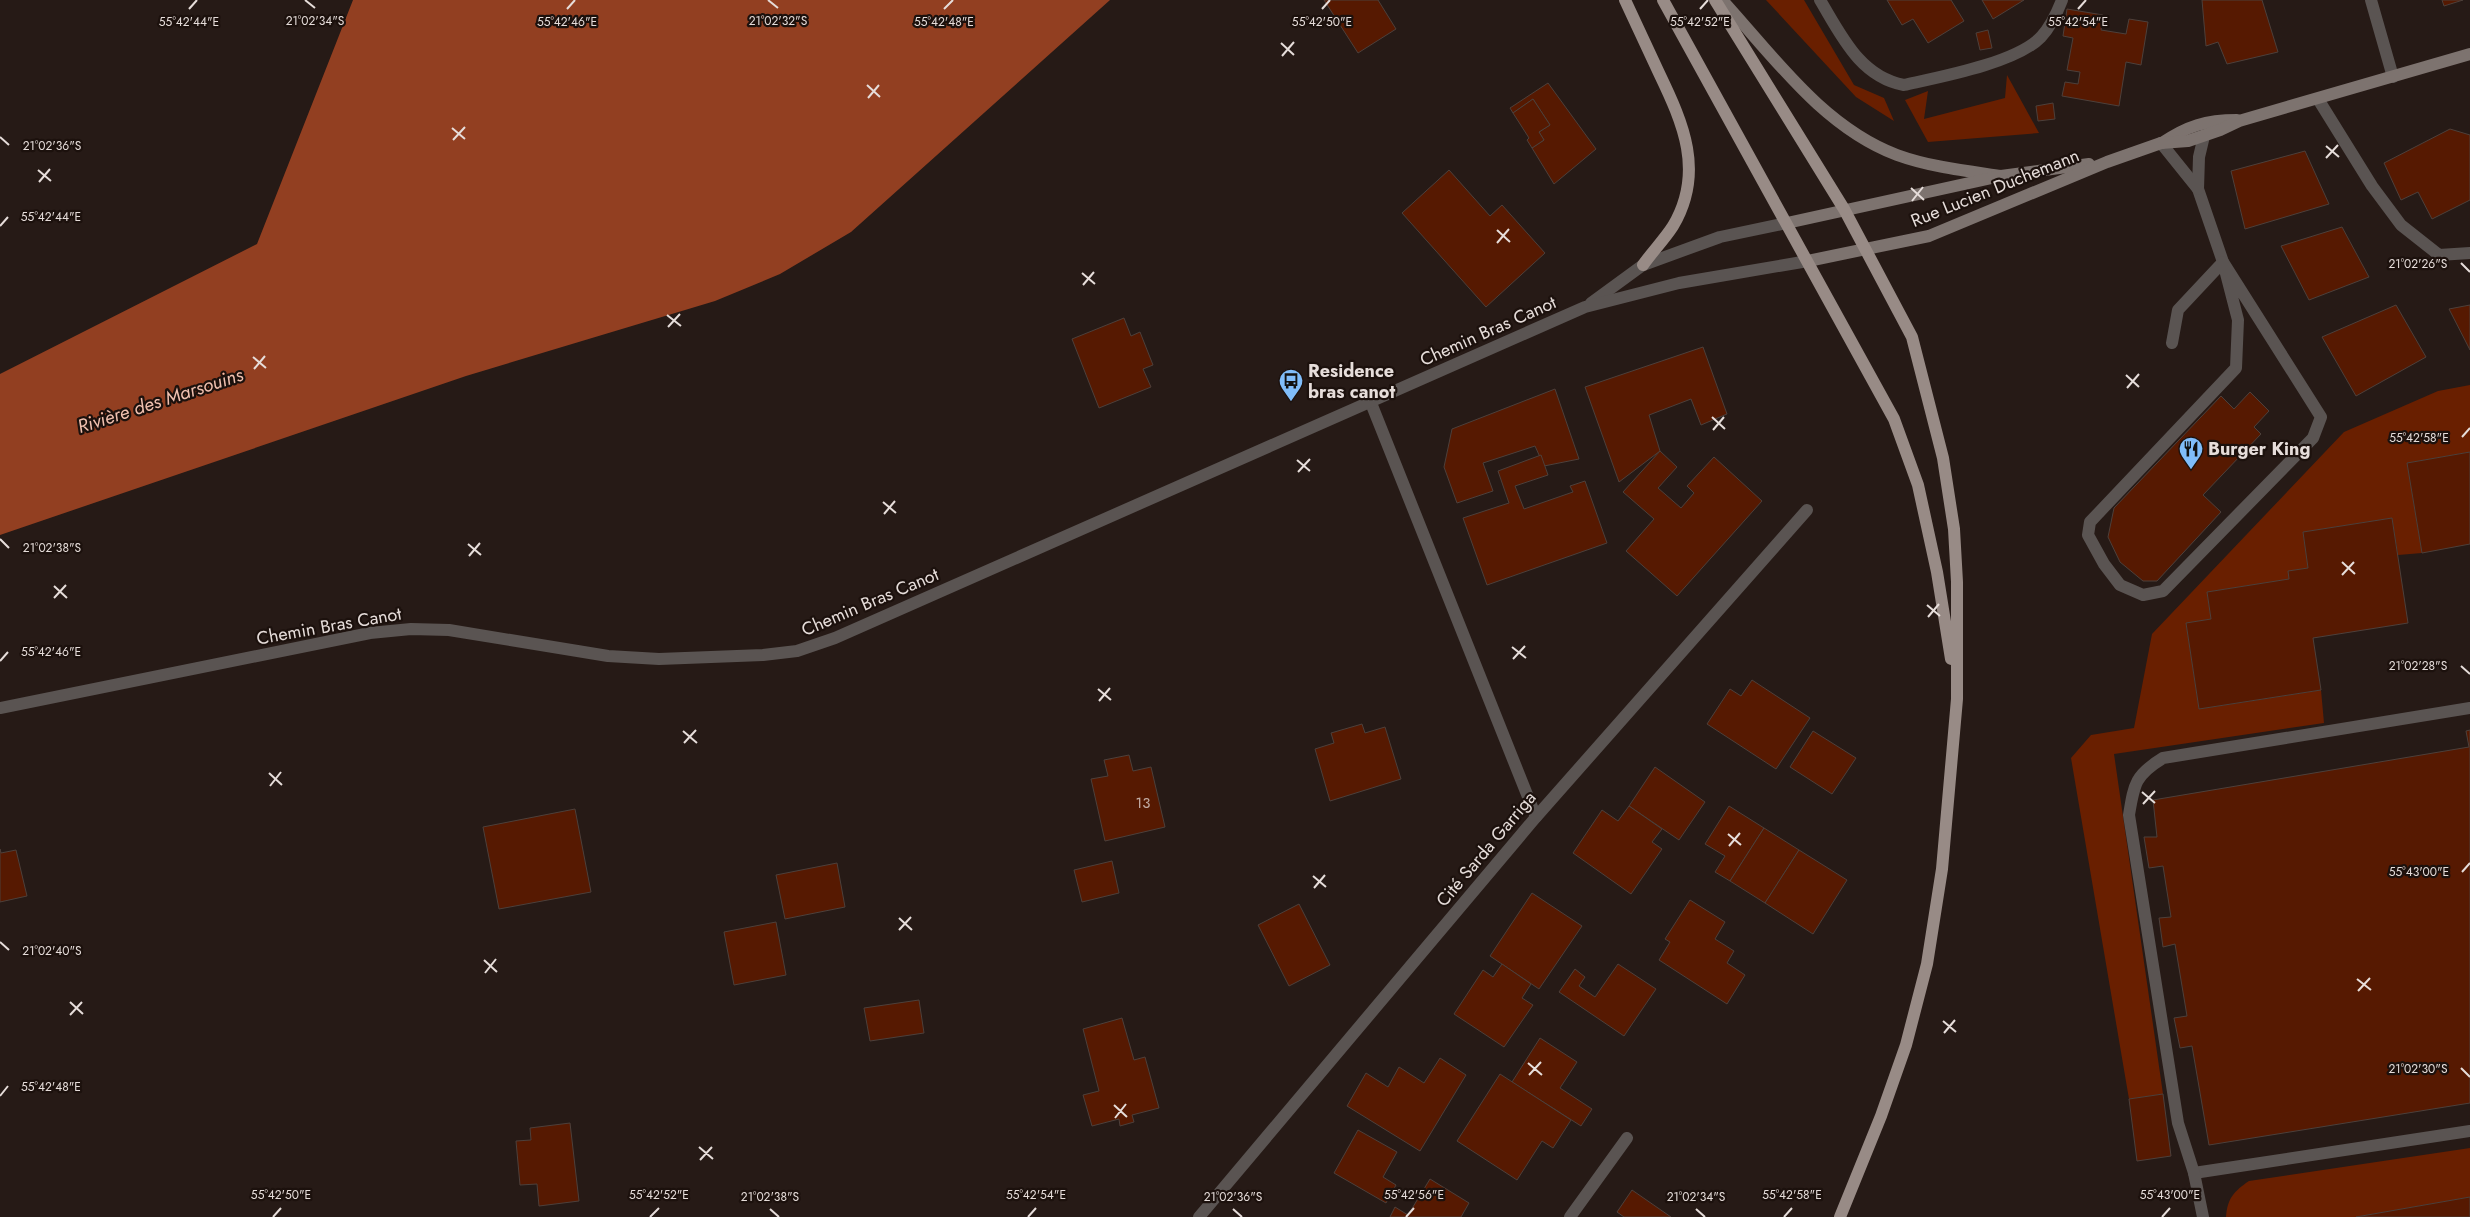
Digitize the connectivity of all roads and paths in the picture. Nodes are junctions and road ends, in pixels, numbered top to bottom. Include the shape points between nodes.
1 (1625, 0) edge
2 (1663, 0) edge
3 (1715, 0) edge
4 (1722, 0) edge
5 (1820, 0) edge
6 (2062, 0) edge
7 (2371, 0) edge
8 (2470, 54) edge
9 (2393, 77) junction
10 (2318, 99) junction
11 (2239, 120) junction
12 (2204, 136) junction
13 (2161, 143) junction
14 (2107, 162) junction
15 (2001, 176) junction
16 (2198, 189) junction
17 (1844, 209) junction
18 (1787, 223) junction
19 (1866, 250) junction
20 (2470, 253) edge
21 (1808, 261) junction
22 (2223, 262) junction
23 (1642, 266) junction
24 (1585, 307) junction
25 (2172, 343) dead end
26 (1371, 403) junction
27 (1807, 510) dead end
28 (1957, 699) junction
29 (0, 708) edge
30 (2470, 708) edge
31 (1536, 817) junction
32 (2470, 1131) edge
33 (1627, 1138) dead end
34 (2194, 1173) junction
35 (1840, 1215) edge
36 (1199, 1217) edge
37 (1570, 1217) edge
38 (2203, 1217) edge

1 - 23 main road via 1680,118 1688,148 1689,179 1682,203 1673,225
2 - 18 main road
3 - 17 main road
4 - 15 main road via 1808,94 1854,134 1899,156
5 - 6 street via 1848,47 1861,62 1873,74 1893,84 1904,85 1965,70 2028,48 2054,19
7 - 9 street
8 - 9 main road, Rue Lucien Duchemann
9 - 10 main road, Rue Lucien Duchemann
10 - 11 main road, Rue Lucien Duchemann
10 - 20 street via 2400,225 2439,255
11 - 12 main road, Rue Lucien Duchemann
11 - 13 main road, Rue Lucien Duchemann via 2219,120 2183,128
12 - 13 main road, Rue Lucien Duchemann
12 - 16 street via 2199,157
13 - 14 main road, Rue Lucien Duchemann
13 - 16 street
14 - 15 main road, Rue Lucien Duchemann
14 - 19 main road, Rue Lucien Duchemann via 1929,236
15 - 17 main road, Rue Lucien Duchemann
16 - 22 street
17 - 18 main road, Rue Lucien Duchemann
17 - 19 main road
18 - 21 main road
18 - 23 street, Chemin Bras Canot via 1720,237
19 - 21 main road, Rue Lucien Duchemann
19 - 28 main road via 1912,337 1943,458 1954,529
21 - 24 street, Chemin Bras Canot via 1679,282
21 - 28 main road via 1894,419 1918,485 1937,572
22 - 22 street via 2238,320 2236,368 2090,522 2088,535 2104,564 2120,584 2143,595 2163,591 2313,438 2321,417
22 - 25 street via 2178,310
23 - 24 street, Chemin Bras Canot
24 - 26 street, Chemin Bras Canot
26 - 29 street, Chemin Bras Canot via 836,638 797,651 659,659 608,656 449,630 411,629 370,634
26 - 31 street
27 - 31 street, Cité Sarda Garriga
28 - 35 main road via 1942,869 1926,964 1906,1045 1882,1116
30 - 34 street via 2162,758 2145,769 2134,788 2130,815 2178,1123
31 - 36 street, Cité Sarda Garriga
32 - 34 street
33 - 37 street
34 - 38 street

